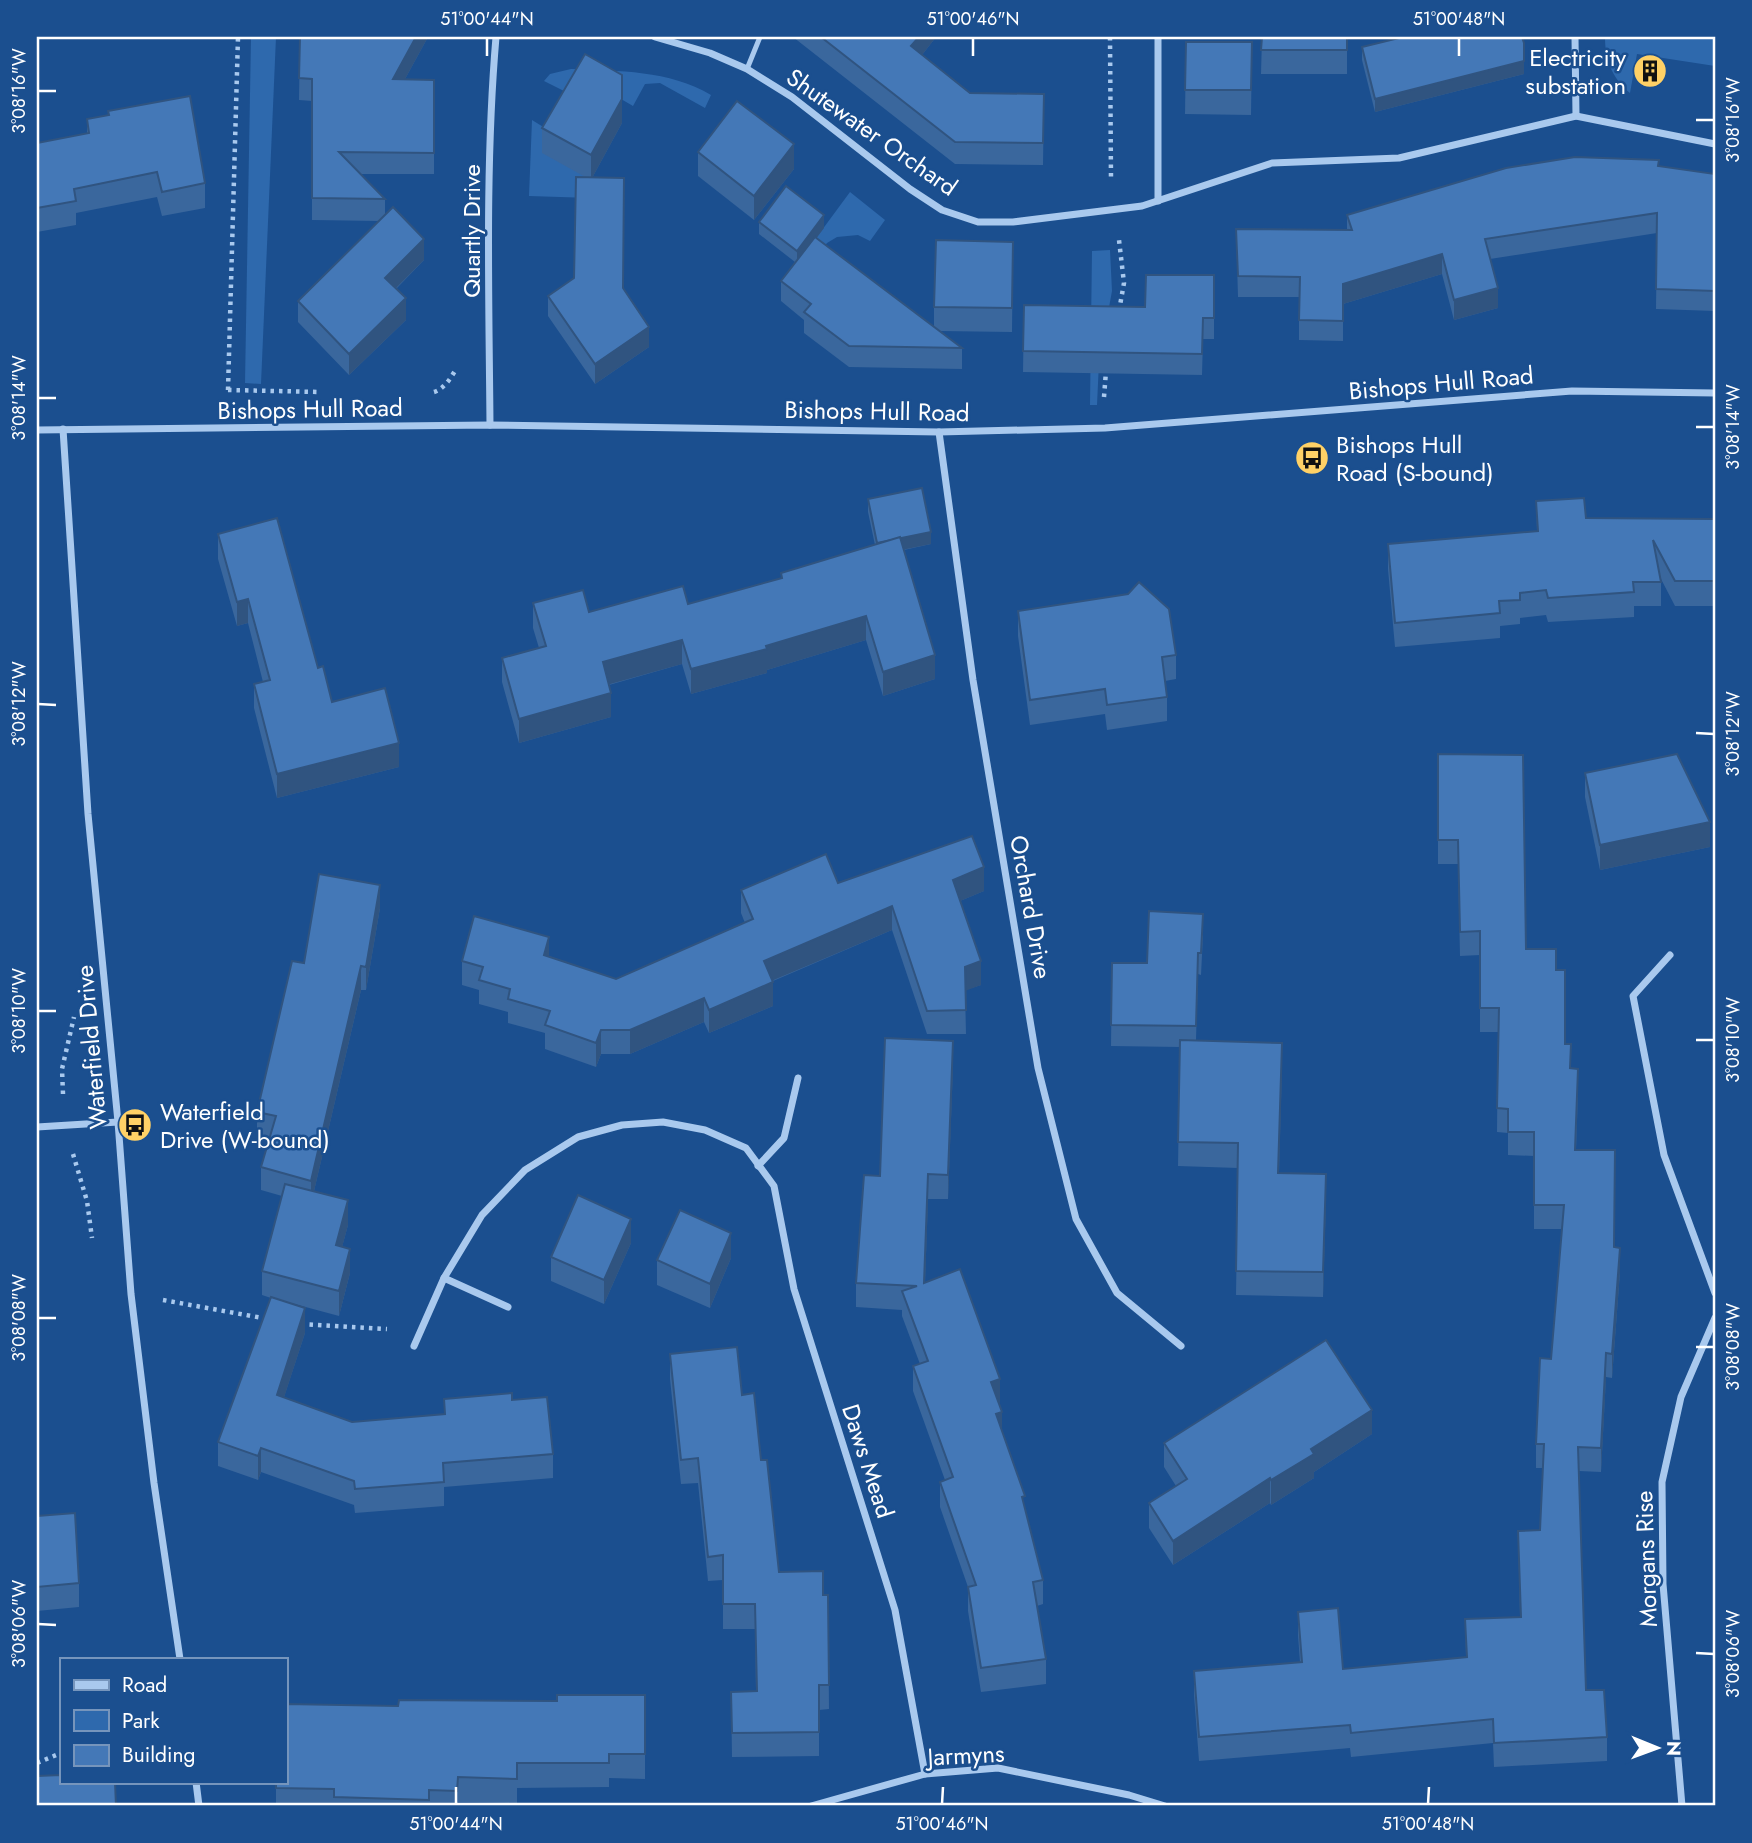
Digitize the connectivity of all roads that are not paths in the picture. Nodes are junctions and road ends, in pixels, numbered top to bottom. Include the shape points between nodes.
1 (496, 37) edge
2 (654, 37) edge
3 (760, 37) edge
4 (1158, 37) edge
5 (1575, 37) edge
6 (747, 69) junction
7 (1576, 117) junction
8 (1715, 144) edge
9 (1158, 201) junction
10 (1715, 393) edge
11 (489, 425) junction
12 (63, 429) junction
13 (37, 430) edge
14 (939, 432) junction
15 (1670, 955) dead end
16 (799, 1078) dead end
17 (118, 1122) junction
18 (37, 1128) edge
19 (758, 1166) junction
20 (444, 1278) junction
21 (1715, 1293) edge
22 (508, 1307) dead end
23 (1715, 1318) edge
24 (414, 1346) dead end
25 (1181, 1346) dead end
26 (180, 1658) edge
27 (925, 1774) junction
28 (196, 1784) edge
29 (199, 1806) edge
30 (811, 1806) edge
31 (1165, 1806) edge
32 (1682, 1806) edge

1 - 11 street, Quartly Drive via 489,175
2 - 6 street, Shutewater Orchard
3 - 6 lane
4 - 9 street
5 - 7 street
6 - 9 street, Shutewater Orchard via 792,97 910,189 942,210 978,222 1013,222
7 - 8 street, Shutewater Orchard
7 - 9 street, Shutewater Orchard via 1399,158 1272,163
10 - 14 street, Bishops Hull Road via 1572,391 1105,428
11 - 12 street, Bishops Hull Road
11 - 14 street, Bishops Hull Road
12 - 13 street, Bishops Hull Road
12 - 17 street, Waterfield Drive via 88,814
14 - 25 street, Orchard Drive via 976,693 1038,1068 1076,1219 1117,1293
15 - 21 street via 1633,996 1664,1155
16 - 19 street via 784,1138
17 - 18 street
17 - 26 street, Waterfield Drive via 131,1294
19 - 20 street, Daws Mead via 746,1148 705,1130 663,1122 622,1125 578,1137 525,1170 482,1215
19 - 27 street, Daws Mead via 774,1186 794,1289 895,1610
20 - 22 street
20 - 24 street, Daws Mead
23 - 32 street, Morgans Rise via 1681,1397 1662,1482 1663,1584
27 - 30 street, Jarmyns
27 - 31 street, Jarmyns via 998,1768
28 - 29 street

